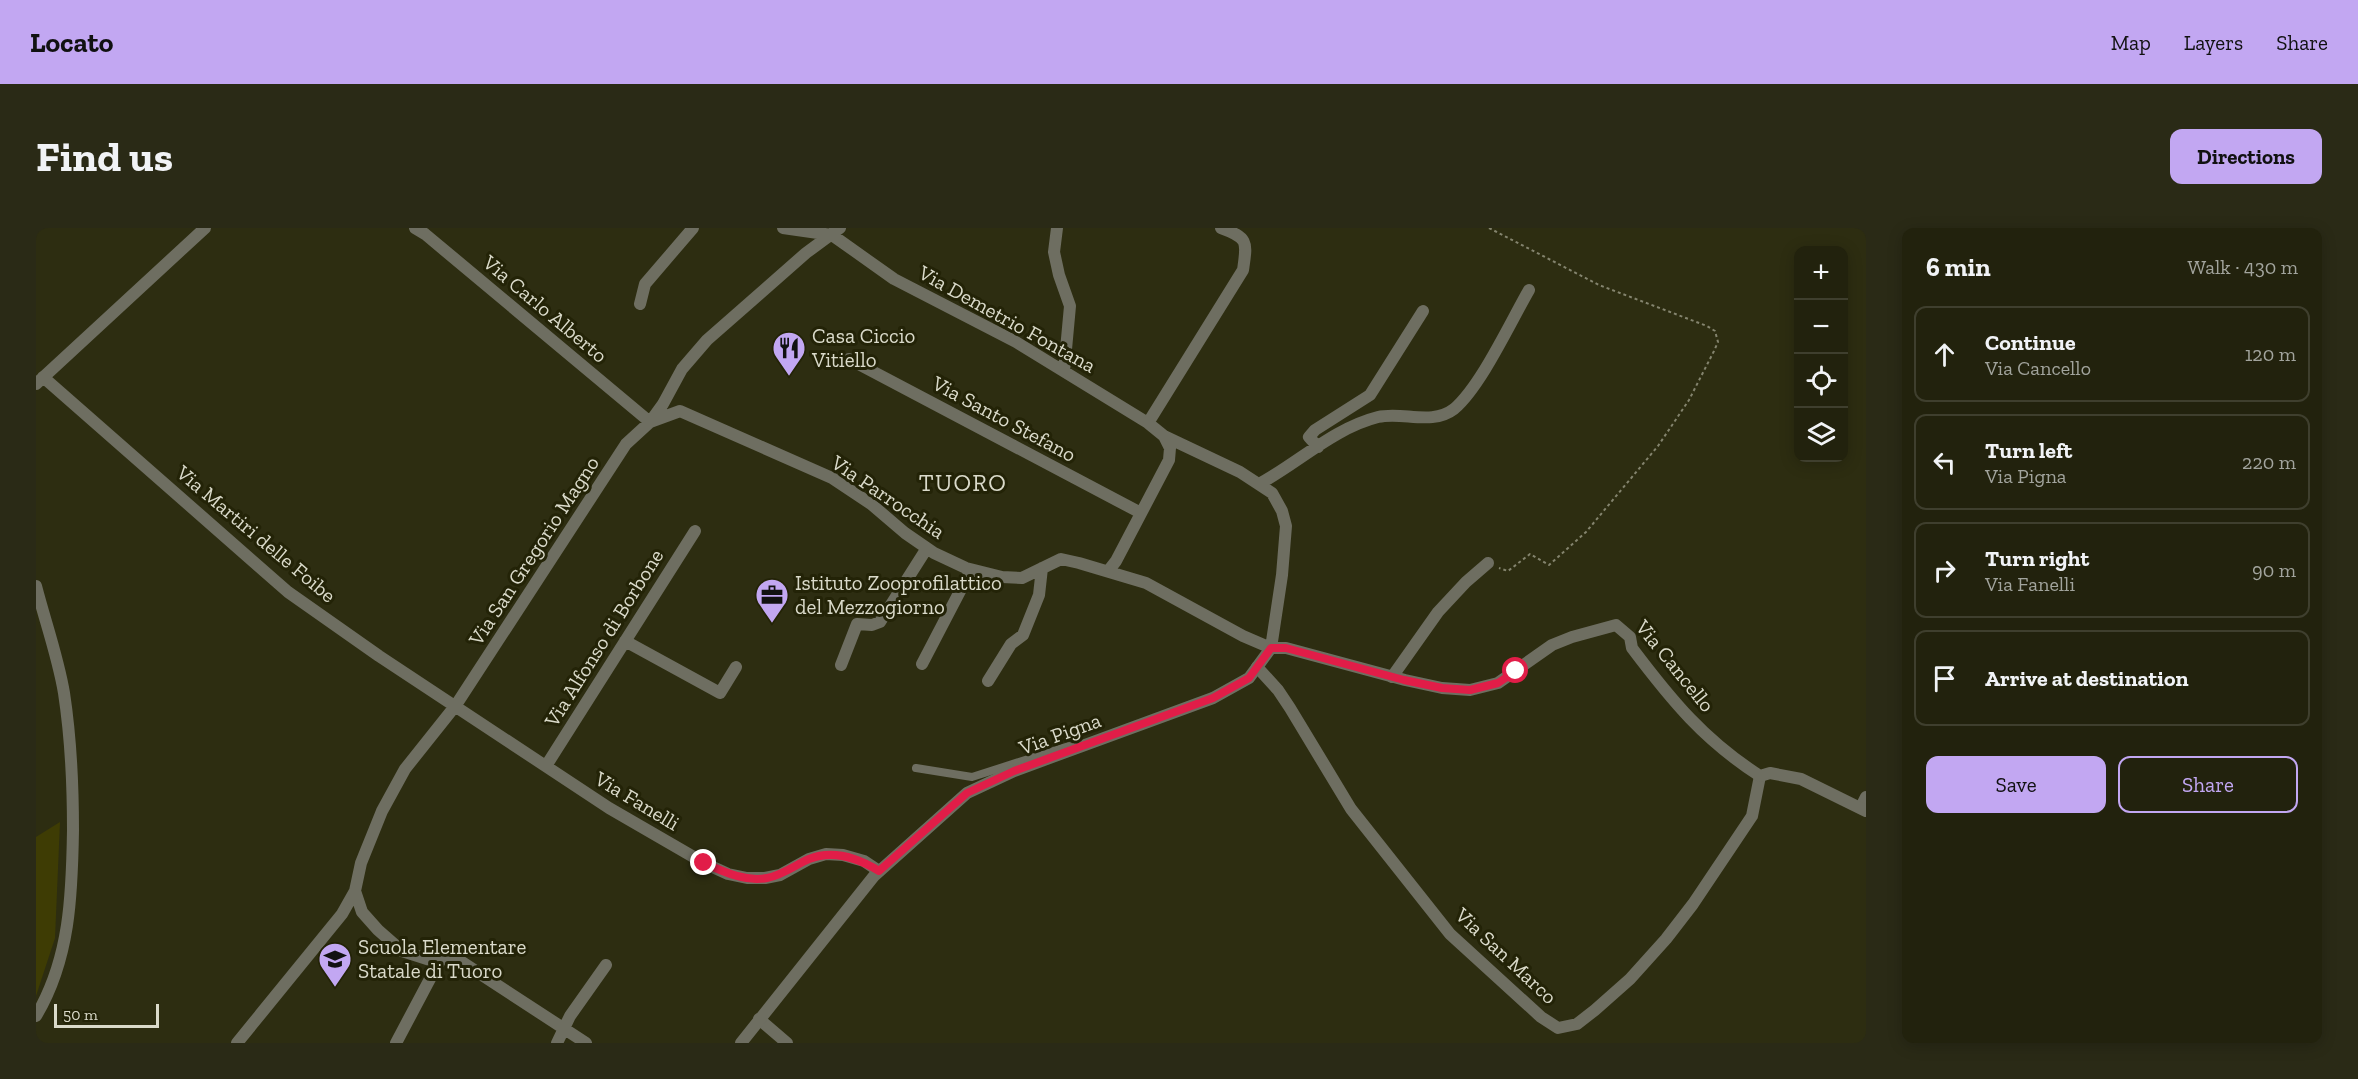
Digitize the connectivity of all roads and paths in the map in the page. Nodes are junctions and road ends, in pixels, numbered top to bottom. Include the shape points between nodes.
1 (205, 228) edge
2 (693, 228) edge
3 (783, 228) edge
4 (1057, 228) edge
5 (1221, 228) edge
6 (1489, 228) edge
7 (417, 229) edge
8 (836, 232) edge
9 (1528, 290) dead end
10 (640, 304) dead end
11 (1423, 311) dead end
12 (849, 359) dead end
13 (1064, 371) junction
14 (40, 380) edge
15 (650, 422) junction
16 (1148, 423) junction
17 (1164, 436) junction
18 (1318, 447) junction
19 (1259, 484) junction
20 (1142, 513) junction
21 (695, 531) dead end
22 (927, 548) junction
23 (1488, 563) joint
24 (1042, 568) junction
25 (971, 570) junction
26 (1109, 570) junction
27 (36, 586) edge
28 (626, 641) junction
29 (1271, 648) junction
30 (922, 664) dead end
31 (841, 665) dead end
32 (736, 667) dead end
33 (1257, 667) junction
34 (1392, 677) junction
35 (988, 681) dead end
36 (456, 705) junction
37 (1091, 743) junction
38 (546, 766) junction
39 (916, 768) dead end
40 (1760, 776) junction
41 (1864, 805) edge
42 (879, 871) junction
43 (355, 891) junction
44 (440, 960) junction
45 (606, 965) dead end
46 (36, 1016) edge
47 (759, 1019) junction
48 (565, 1028) junction
49 (237, 1043) edge
50 (396, 1043) edge
51 (557, 1043) edge
52 (586, 1043) edge
53 (741, 1043) edge
54 (787, 1043) edge

1 - 14 street
2 - 10 street via 645,284
3 - 8 street
4 - 13 street via 1054,252 1070,306
5 - 16 street via 1239,235 1245,243 1243,270
6 - 23 path via 1599,285 1707,326 1715,331 1718,342 1689,400 1658,446 1586,532 1549,565 1530,554 1508,572
7 - 15 street, Via Carlo Alberto
8 - 13 street, Via Demetrio Fontana via 894,279
8 - 15 street via 707,339 682,369
9 - 18 street via 1470,393 1452,410 1436,417 1379,417
11 - 18 street via 1370,395 1315,430 1310,437
12 - 20 street, Via Santo Stefano
13 - 16 street, Via Demetrio Fontana
14 - 36 street, Via Martiri delle Foibe via 288,592
15 - 22 street, Via Parrocchia via 680,411 831,478
15 - 36 street, Via San Gregorio Magno via 626,444
16 - 17 street, Via Demetrio Fontana
17 - 19 street, Via Demetrio Fontana
17 - 20 street via 1170,448 1169,459
18 - 19 street
19 - 29 street, Via Demetrio Fontana via 1272,493 1286,526
20 - 26 street
21 - 28 street, Via Alfonso di Borbone
22 - 25 street, Via Parrocchia
22 - 31 street via 880,622 872,626 857,624
23 - 34 street via 1438,612
24 - 25 street, Via Parrocchia via 1022,578
24 - 26 street, Via Parrocchia via 1061,559
24 - 35 street via 1039,595 1023,635 1011,644
25 - 30 street
26 - 29 street, Via Parrocchia via 1146,583
27 - 46 street via 63,690 73,767 68,922 62,958
28 - 32 street via 720,693
28 - 38 street, Via Alfonso di Borbone
29 - 33 street, Via Pigna
29 - 34 street, Via Cancello via 1286,648
33 - 37 street, Via Pigna via 1249,678 1213,698
33 - 40 street, Via San Marco via 1284,699 1351,809 1450,934 1540,1017 1558,1028 1577,1024 1595,1010 1666,939 1752,816
34 - 40 street, Via Cancello via 1470,690 1498,683 1552,645 1616,625 1629,637 1632,648 1681,710 1719,748
36 - 38 street, Via Fanelli
36 - 43 street, Via San Gregorio Magno via 403,772 365,853
37 - 39 lane via 1060,748 972,777
37 - 42 street, Via Pigna via 967,793
38 - 42 street, Via Fanelli via 628,820 728,874 765,879 826,855 864,861
40 - 41 street via 1770,773 1801,779
42 - 47 street, Via Pigna
43 - 44 street via 362,912 402,951
43 - 49 street, Via San Gregorio Magno via 342,914
44 - 48 street via 462,962
44 - 50 street
45 - 48 street
47 - 53 street, Via Pigna
47 - 54 street
48 - 51 street
48 - 52 street

